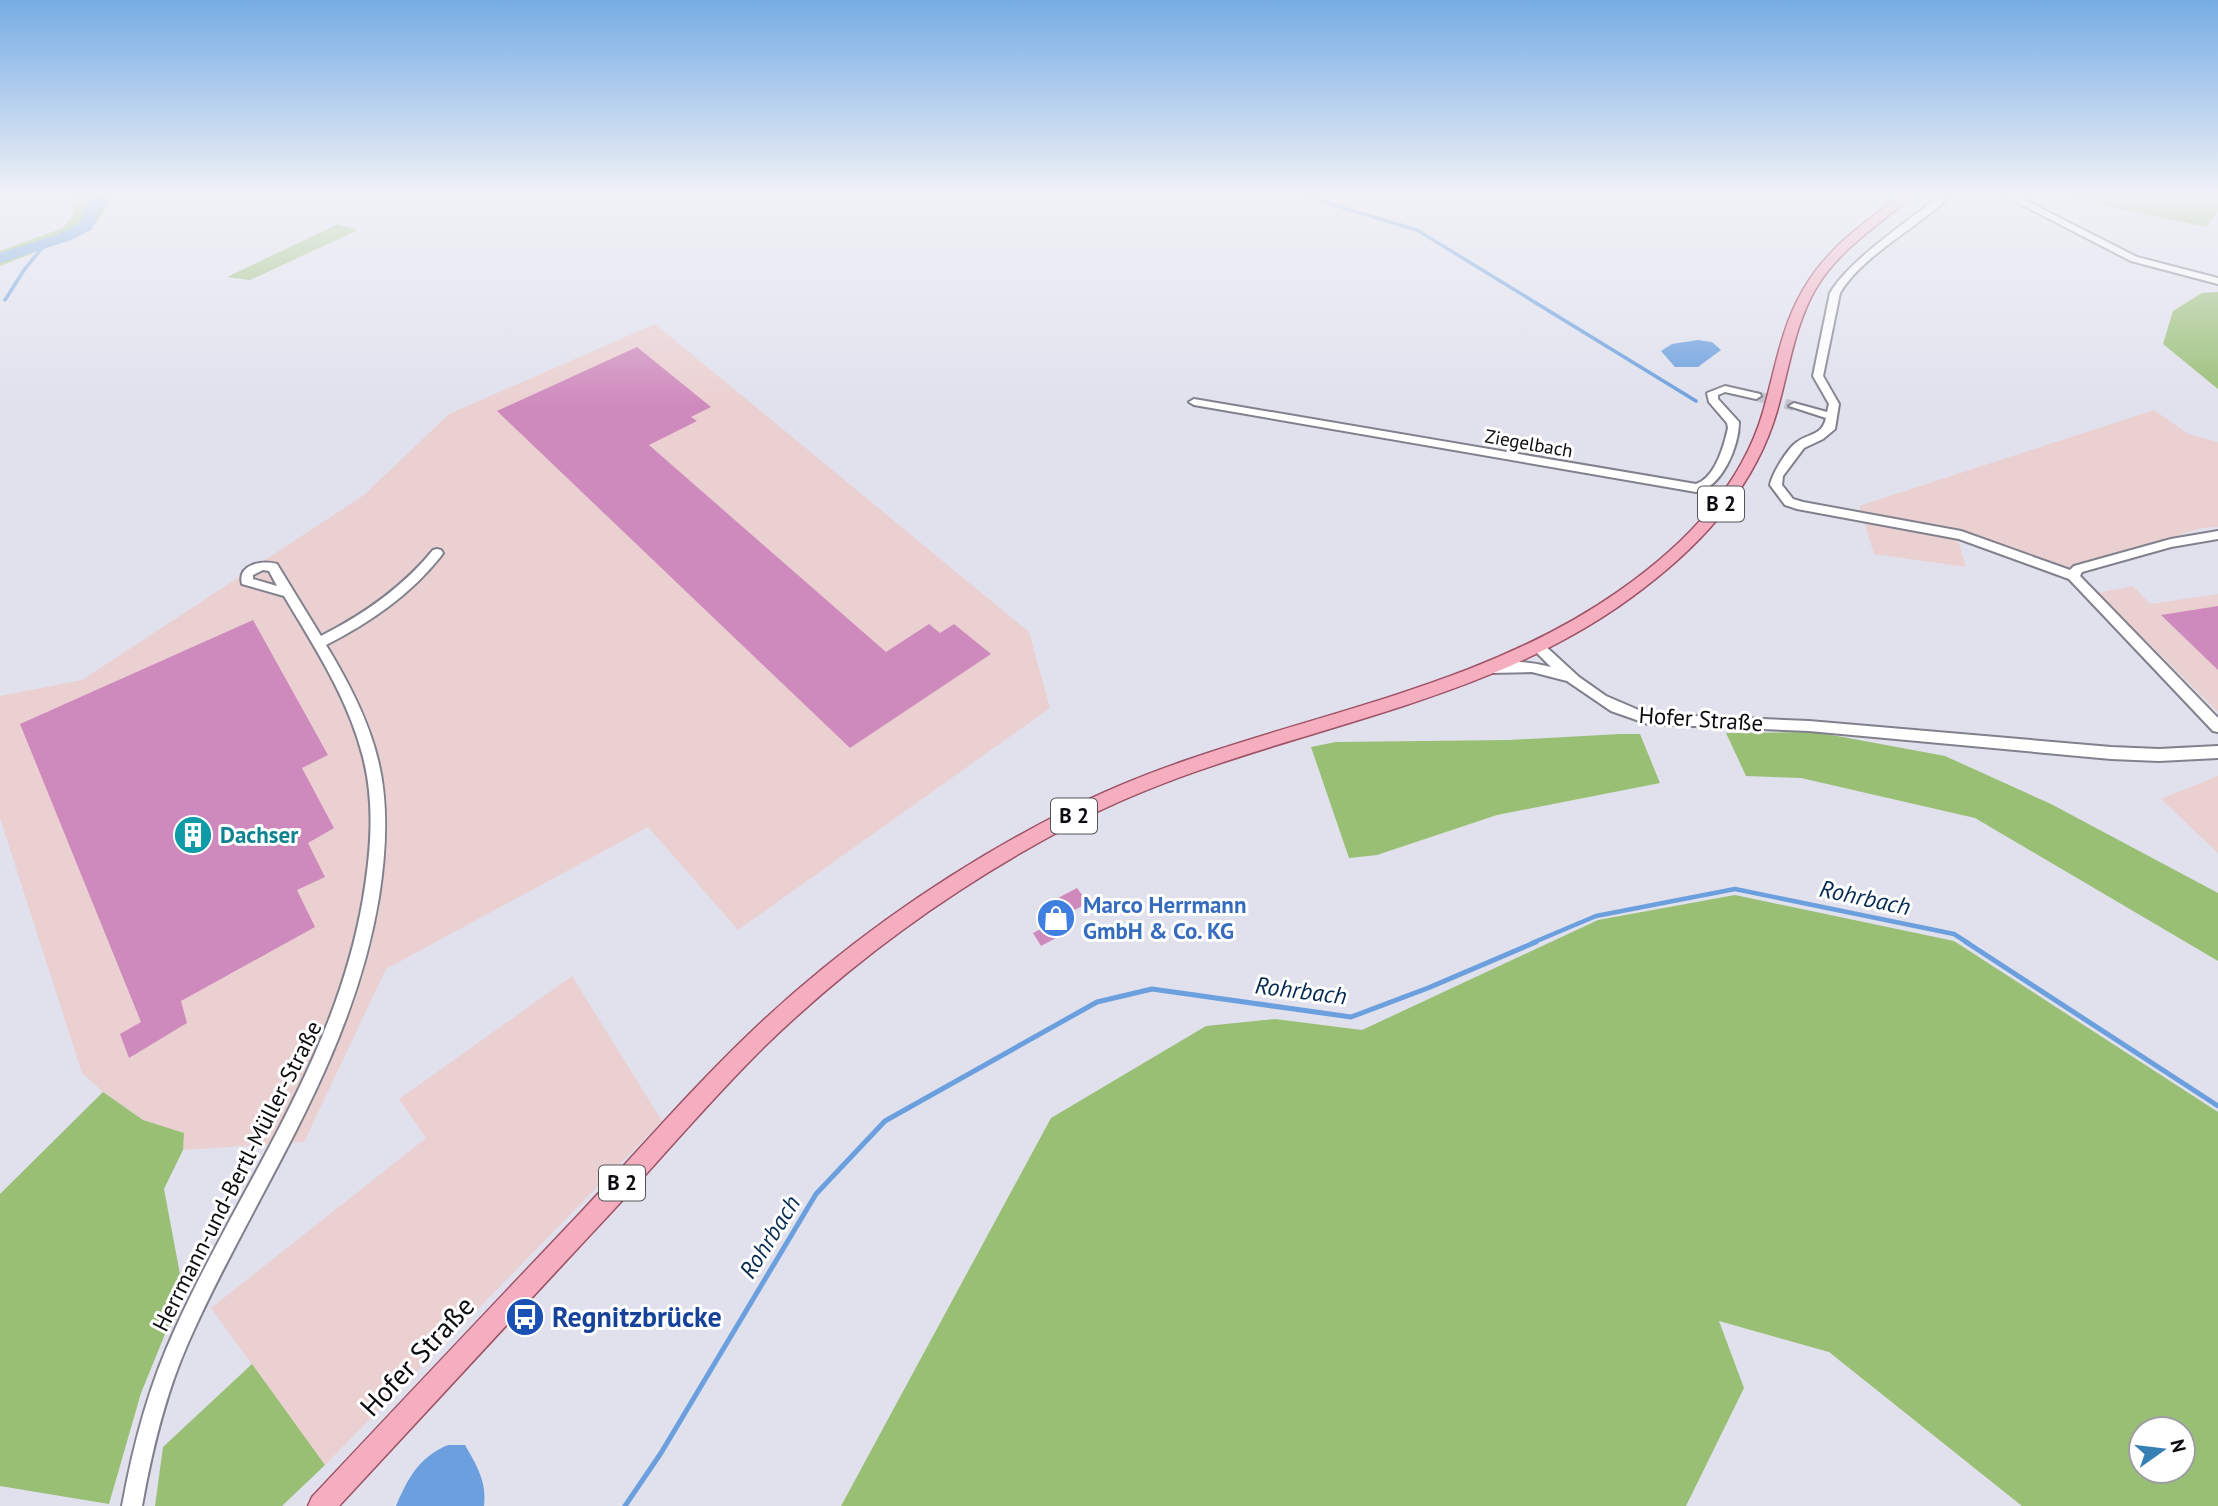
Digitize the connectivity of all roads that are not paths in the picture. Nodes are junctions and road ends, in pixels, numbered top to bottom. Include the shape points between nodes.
1 (1828, 264) edge
2 (1861, 264) edge
3 (2154, 264) edge
4 (2218, 281) edge
5 (1756, 396) tunnel mouth
6 (1194, 402) dead end
7 (1794, 406) tunnel mouth
8 (1833, 417) junction
9 (2218, 535) edge
10 (437, 553) dead end
11 (2073, 576) junction
12 (287, 593) dead end
13 (318, 643) junction
14 (1537, 646) junction
15 (1484, 668) junction
16 (1569, 677) junction
17 (2218, 726) edge
18 (2218, 752) edge
19 (132, 1506) edge
20 (321, 1506) edge

1 - 14 main road, B 2 via 1810,288 1792,328 1765,429 1727,497 1700,531 1661,567 1617,600
2 - 8 street via 1835,293 1818,366 1820,381 1833,400
3 - 4 street
5 - 6 street, Ziegelbach via 1725,389 1712,393 1733,422 1733,436 1711,480 1693,488
7 - 8 street
8 - 11 street via 1826,433 1800,445 1777,477 1776,485 1789,502 1961,535
9 - 11 street via 2078,569
10 - 13 street via 395,598
11 - 17 street
12 - 13 street, Herrmann-und-Bertl-Müller-Straße
13 - 19 street, Herrmann-und-Bertl-Müller-Straße via 346,691 371,760 378,840 369,919 336,1035 187,1325 162,1384
14 - 15 main road, B 2
14 - 16 street, Hofer Straße
15 - 16 street via 1532,667
15 - 20 main road, Hofer Straße / B 2 via 1145,782 1043,832 892,925 756,1041
16 - 18 street, Hofer Straße via 1615,709 1648,719 1796,725 2111,753

